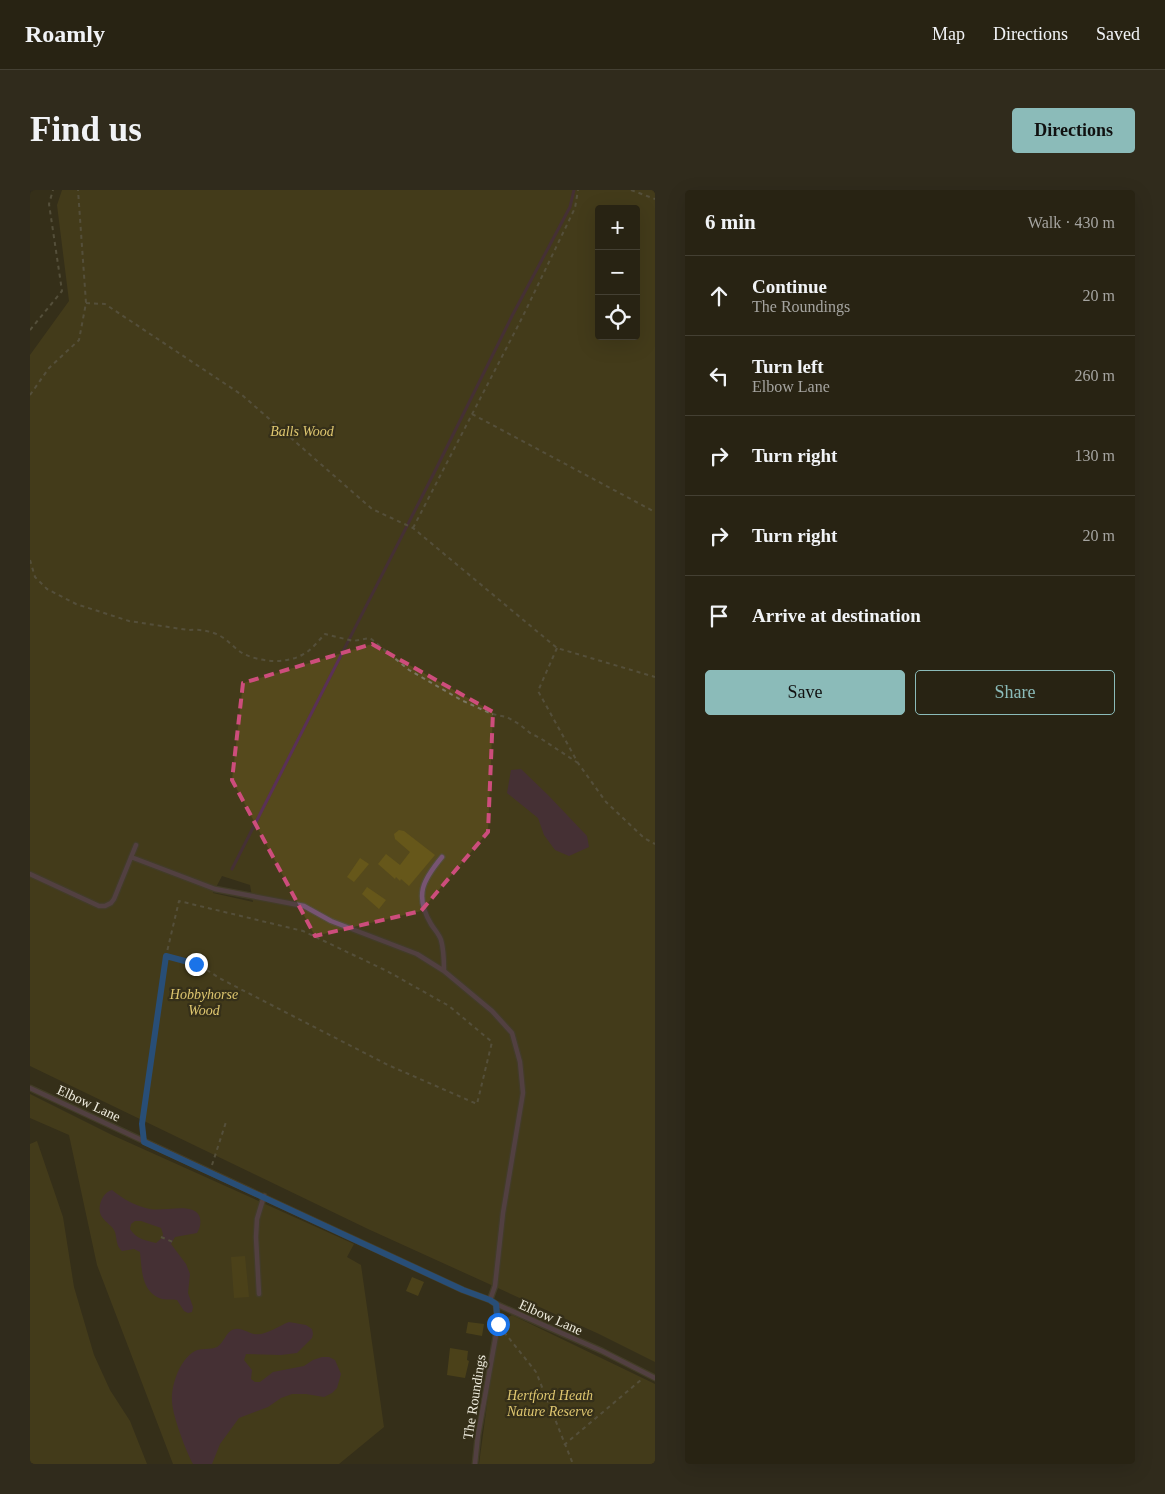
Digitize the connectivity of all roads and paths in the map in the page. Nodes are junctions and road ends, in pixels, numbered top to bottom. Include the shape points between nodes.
1 (53, 190) edge
2 (78, 190) edge
3 (578, 190) edge
4 (631, 190) edge
5 (655, 200) edge
6 (86, 303) junction
7 (30, 330) edge
8 (30, 395) edge
9 (472, 414) junction
10 (655, 512) edge
11 (412, 528) junction
12 (30, 560) edge
13 (557, 648) junction
14 (655, 677) edge
15 (578, 763) junction
16 (655, 844) edge
17 (136, 845) dead end
18 (131, 856) junction
19 (442, 857) dead end
20 (30, 874) edge
21 (166, 956) junction
22 (444, 971) junction
23 (30, 1088) edge
24 (226, 1122) dead end
25 (144, 1142) junction
26 (210, 1172) junction
27 (264, 1196) junction
28 (161, 1237) dead end
29 (173, 1242) dead end
30 (259, 1294) dead end
31 (490, 1300) junction
32 (496, 1304) junction
33 (498, 1324) junction
34 (647, 1374) junction
35 (655, 1378) edge
36 (564, 1445) junction
37 (475, 1464) edge
38 (573, 1464) edge

1 - 7 path via 49,204 62,291
2 - 6 path
3 - 9 path via 575,208
4 - 5 path
6 - 8 path via 80,340 49,368
6 - 11 path via 105,304 242,395 372,509
9 - 10 path
9 - 11 path
11 - 13 path
12 - 15 path via 35,577 47,589 76,604 130,621 215,634 243,653 262,660 281,661 301,655 325,634 353,641 370,638 409,670 469,703 507,717
13 - 14 path
13 - 15 path via 538,691
15 - 16 path via 606,802 644,838
17 - 18 lane
18 - 20 lane via 114,900 105,906 86,901
18 - 22 lane via 215,889 304,906 331,921 417,954
19 - 22 lane via 426,880 421,899 441,940
21 - 21 path via 179,902 303,931 387,971 449,1006 492,1042 478,1104 388,1065 196,964
21 - 25 path via 142,1124
22 - 31 lane via 492,1011 512,1034 520,1062 523,1093
23 - 25 lane, Elbow Lane
24 - 26 path
25 - 26 lane, Elbow Lane
26 - 27 lane, Elbow Lane
27 - 30 lane via 256,1237
27 - 31 lane, Elbow Lane
28 - 29 path
31 - 32 lane, Elbow Lane
32 - 33 lane, The Roundings
32 - 34 lane, Elbow Lane
33 - 36 path via 536,1372
33 - 37 lane, The Roundings
34 - 35 lane, Elbow Lane
34 - 36 path
36 - 38 path

